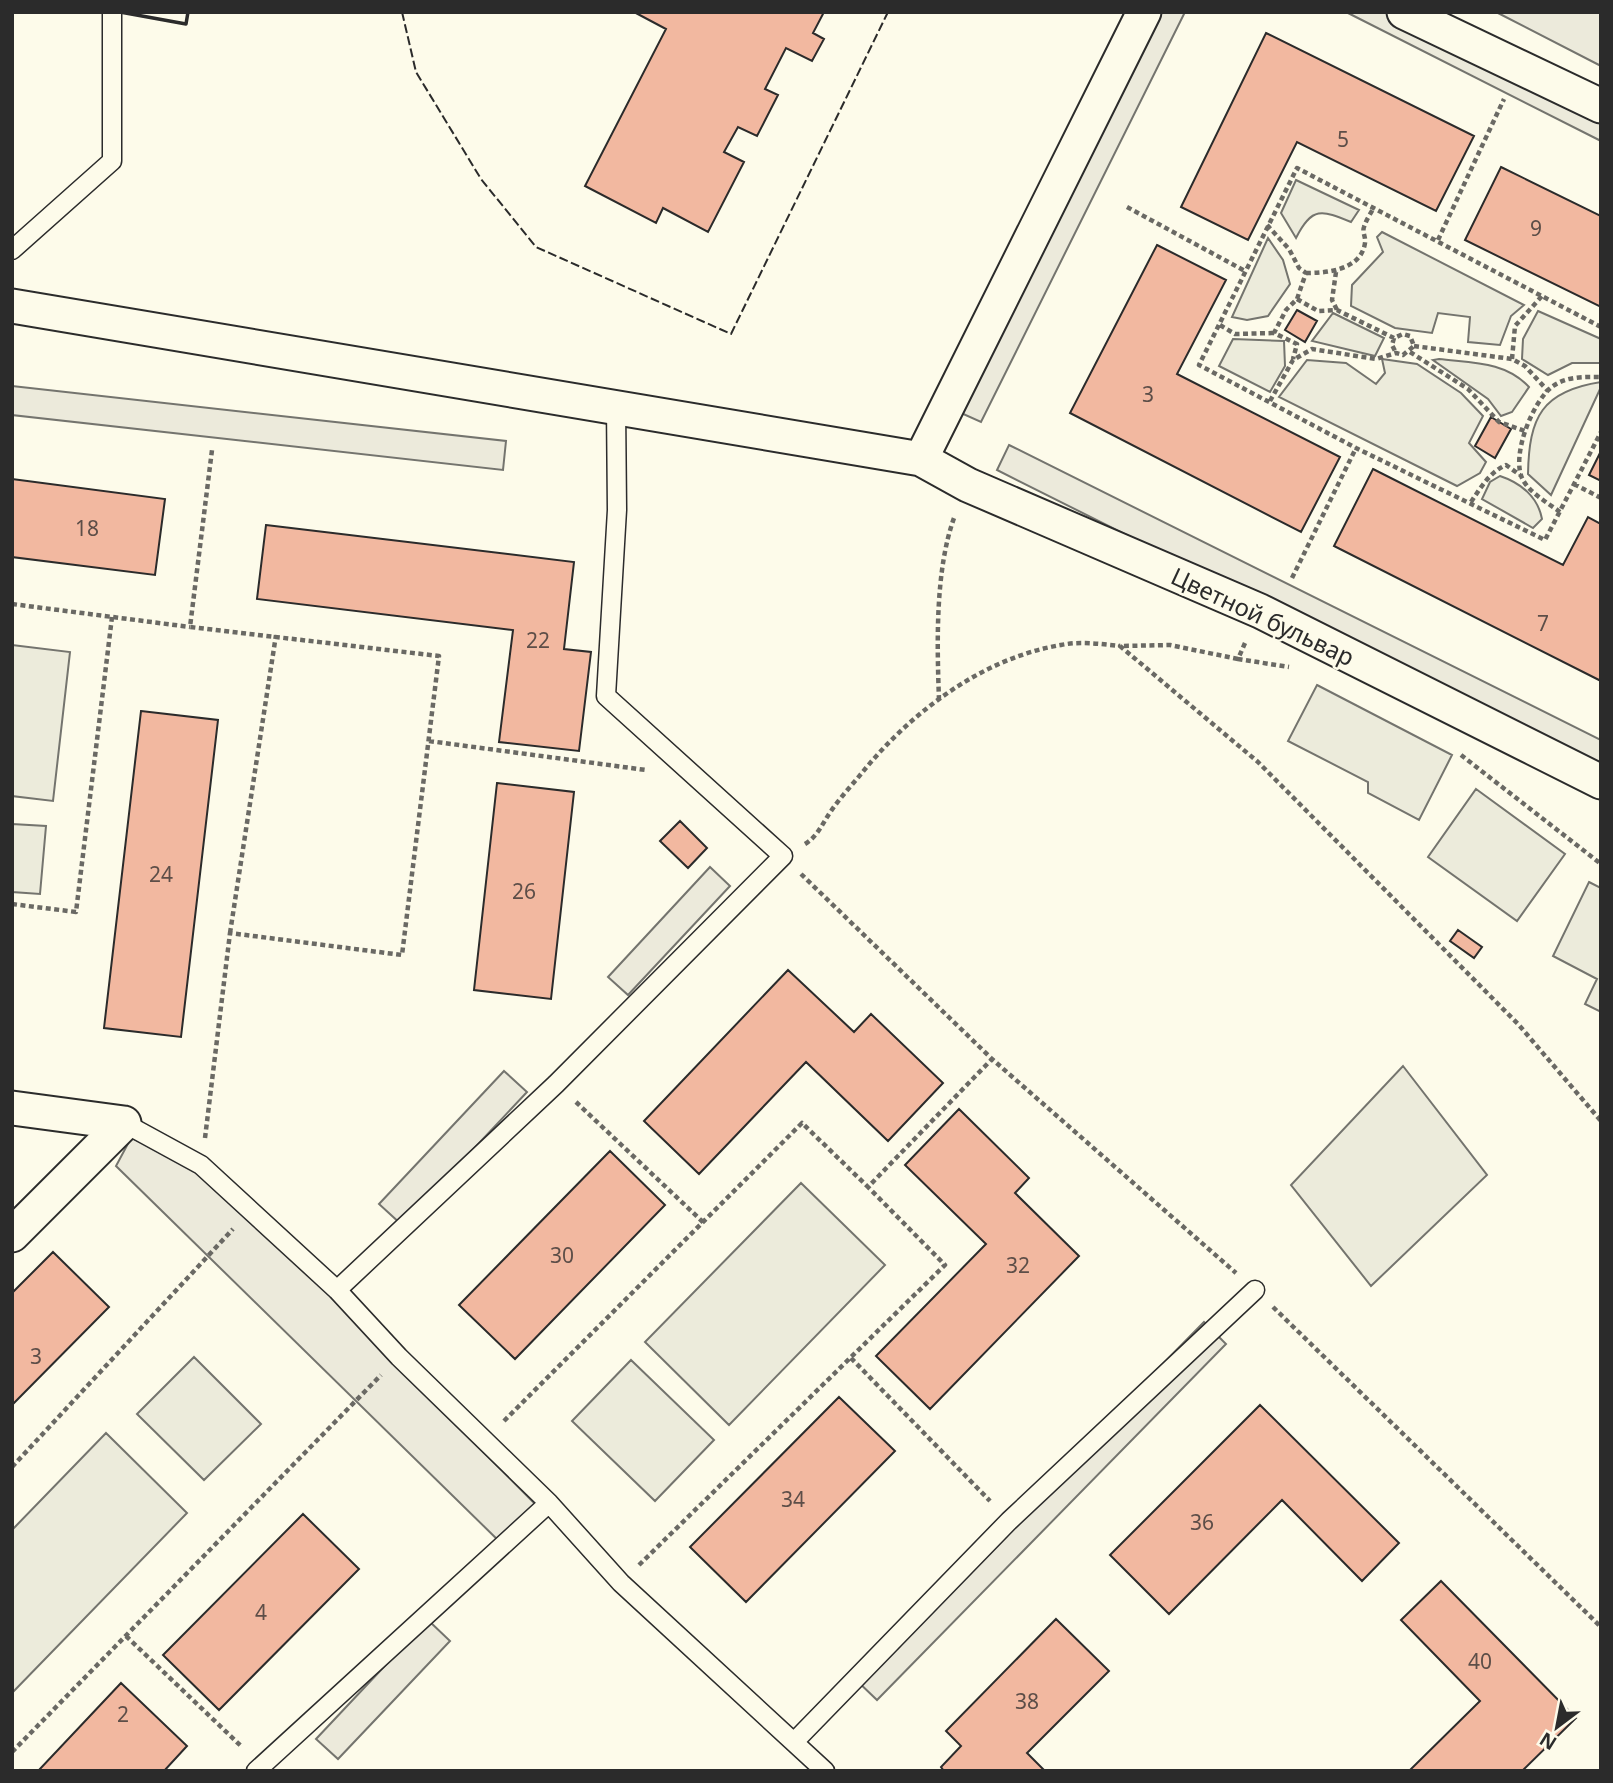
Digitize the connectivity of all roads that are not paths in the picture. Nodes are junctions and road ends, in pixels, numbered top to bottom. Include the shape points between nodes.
1 (112, 12) edge
2 (1143, 12) edge
3 (1417, 15) edge
4 (1601, 106) edge
5 (12, 250) edge
6 (12, 306) edge
7 (617, 406) junction
8 (921, 459) junction
9 (1601, 782) edge
10 (12, 1108) edge
11 (124, 1124) junction
12 (12, 1236) edge
13 (337, 1290) junction
14 (1255, 1290) road end
15 (549, 1503) junction
16 (795, 1741) junction
17 (259, 1768) edge
18 (825, 1771) edge

1 - 5 lane via 112,161
2 - 8 street
3 - 4 street
6 - 7 street, Цветной бульвар
7 - 8 street, Цветной бульвар
7 - 13 lane via 617,510 606,696 783,856 556,1084
8 - 9 street, Цветной бульвар via 968,485 1260,611
10 - 11 street
11 - 12 street
11 - 13 lane via 201,1165
13 - 15 lane
14 - 16 lane via 1009,1521
15 - 16 lane via 621,1583
15 - 17 lane
16 - 18 lane

